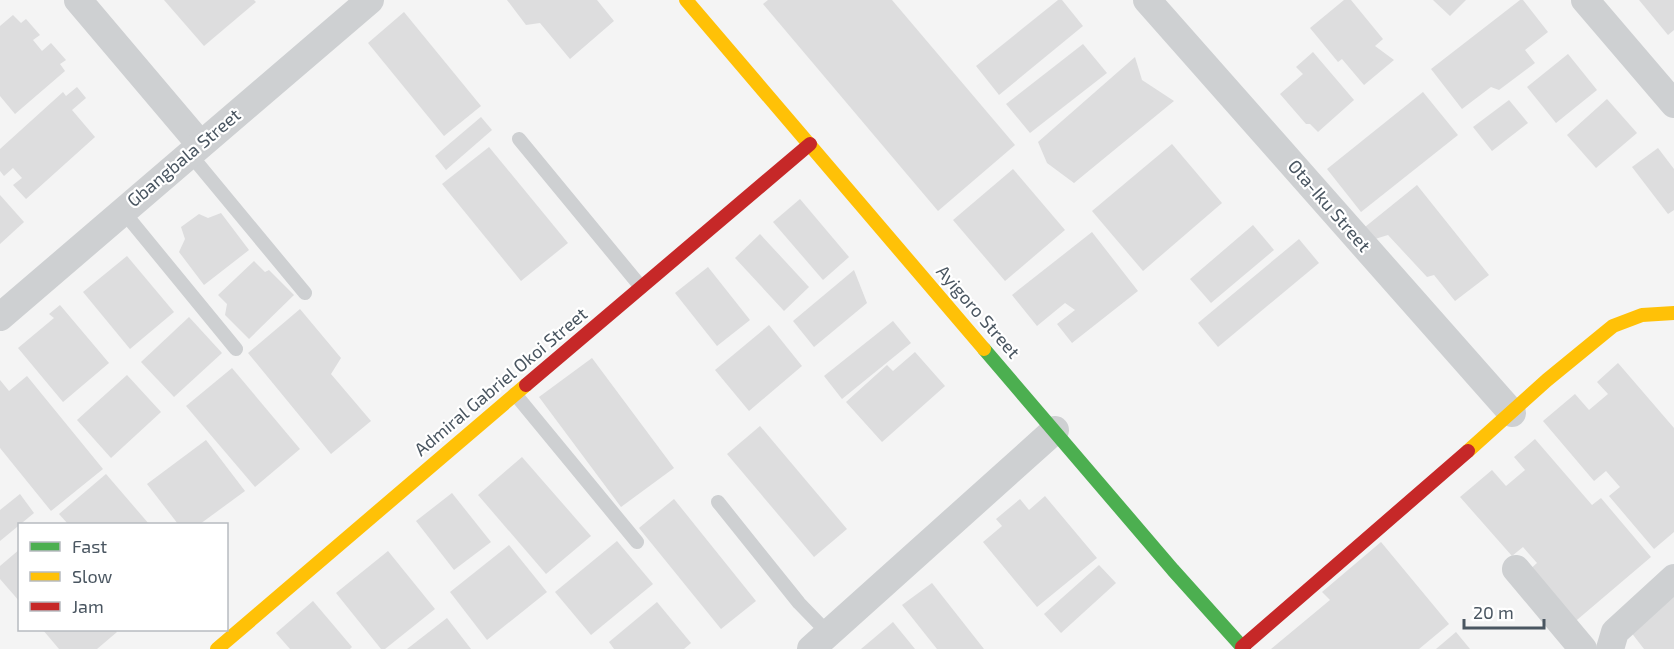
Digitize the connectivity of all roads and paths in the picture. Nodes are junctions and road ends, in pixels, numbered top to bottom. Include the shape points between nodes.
1 (78, 0) edge
2 (370, 0) edge
3 (686, 0) edge
4 (1147, 0) edge
5 (1586, 0) edge
6 (1674, 104) edge
7 (519, 139) dead end
8 (810, 144) junction
9 (195, 148) junction
10 (122, 210) junction
11 (641, 287) junction
12 (305, 293) dead end
13 (1674, 313) edge
14 (0, 316) edge
15 (236, 349) dead end
16 (514, 394) junction
17 (1512, 413) junction
18 (1055, 430) junction
19 (718, 502) dead end
20 (637, 542) dead end
21 (1516, 569) dead end
22 (1674, 579) edge
23 (820, 642) edge
24 (1243, 648) edge
25 (217, 649) edge
26 (1583, 649) edge
27 (1610, 649) edge

1 - 9 street
2 - 9 street, Gbangbala Street
3 - 8 street, Ayigoro Street
4 - 17 street, Ota-Iku Street
5 - 6 street
7 - 11 lane
8 - 11 street, Admiral Gabriel Okoi Street
8 - 18 street, Ayigoro Street
9 - 10 street, Gbangbala Street
9 - 12 lane
10 - 14 street, Gbangbala Street
10 - 15 lane
11 - 16 street, Admiral Gabriel Okoi Street
13 - 17 street via 1642,315 1613,326
16 - 20 lane
16 - 25 street, Admiral Gabriel Okoi Street
17 - 24 street
18 - 23 street
18 - 24 street, Ayigoro Street
19 - 23 lane via 799,603
21 - 26 street
22 - 27 street via 1615,632

